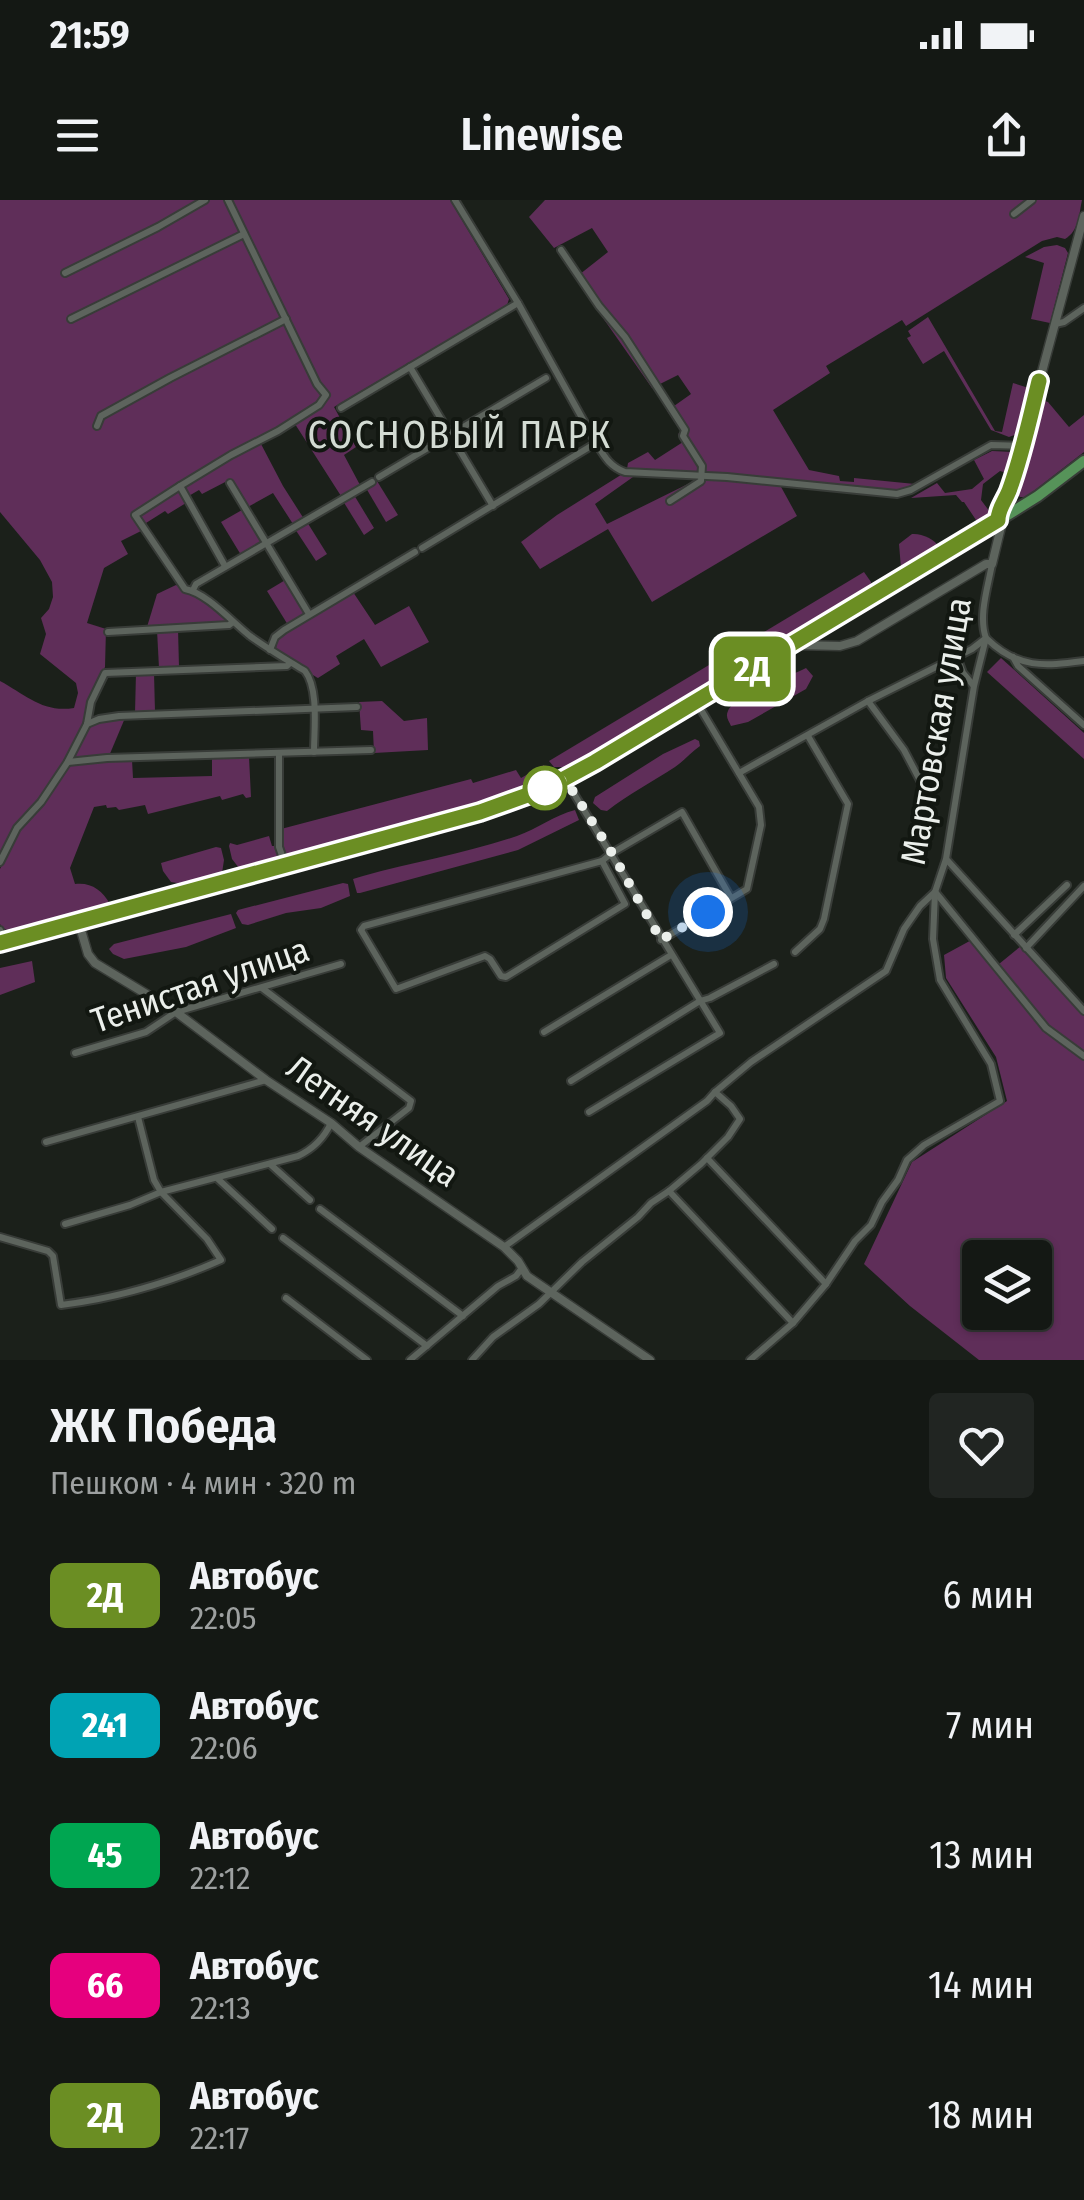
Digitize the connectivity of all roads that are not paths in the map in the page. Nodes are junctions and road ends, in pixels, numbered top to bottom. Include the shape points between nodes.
1 (205, 200) edge
2 (228, 200) edge
3 (455, 200) edge
4 (1032, 200) edge
5 (1014, 214) dead end
6 (1084, 216) edge
7 (244, 234) junction
8 (561, 250) dead end
9 (65, 273) dead end
10 (518, 303) junction
11 (1084, 308) edge
12 (71, 318) dead end
13 (286, 319) junction
14 (1055, 324) junction
15 (410, 367) junction
16 (546, 378) dead end
17 (341, 408) dead end
18 (98, 426) dead end
19 (450, 435) junction
20 (596, 443) junction
21 (1022, 446) junction
22 (1084, 461) edge
23 (702, 476) junction
24 (230, 483) dead end
25 (180, 486) junction
26 (1008, 492) junction
27 (670, 501) dead end
28 (1026, 503) junction
29 (493, 506) junction
30 (998, 520) junction
31 (266, 543) junction
32 (992, 564) junction
33 (225, 566) junction
34 (193, 590) junction
35 (309, 614) junction
36 (232, 622) junction
37 (108, 632) dead end
38 (986, 638) junction
39 (793, 644) junction
40 (270, 650) junction
41 (957, 656) junction
42 (1012, 656) junction
43 (1084, 661) edge
44 (290, 663) junction
45 (974, 686) junction
46 (868, 701) junction
47 (697, 703) junction
48 (356, 708) dead end
49 (314, 710) junction
50 (87, 724) junction
51 (1084, 726) edge
52 (808, 736) junction
53 (371, 750) dead end
54 (314, 752) junction
55 (279, 754) junction
56 (67, 763) junction
57 (739, 773) junction
58 (565, 779) junction
59 (923, 786) dead end
60 (612, 853) junction
61 (946, 859) junction
62 (602, 861) junction
63 (0, 862) edge
64 (285, 864) junction
65 (1066, 885) dead end
66 (1084, 886) edge
67 (936, 892) junction
68 (637, 898) junction
69 (731, 898) junction
70 (625, 904) junction
71 (78, 920) junction
72 (1014, 935) junction
73 (1, 938) edge
74 (661, 940) junction
75 (1026, 948) junction
76 (796, 952) dead end
77 (670, 955) junction
78 (342, 964) dead end
79 (774, 964) dead end
80 (260, 987) junction
81 (700, 1001) junction
82 (1084, 1010) edge
83 (176, 1012) junction
84 (544, 1032) dead end
85 (75, 1053) dead end
86 (1084, 1056) edge
87 (266, 1080) junction
88 (571, 1081) dead end
89 (715, 1092) junction
90 (590, 1112) dead end
91 (138, 1118) junction
92 (331, 1123) junction
93 (46, 1142) dead end
94 (359, 1147) junction
95 (707, 1158) junction
96 (270, 1164) junction
97 (218, 1178) junction
98 (161, 1192) junction
99 (668, 1192) junction
100 (310, 1200) dead end
101 (320, 1210) dead end
102 (65, 1224) dead end
103 (272, 1228) dead end
104 (0, 1237) edge
105 (283, 1238) dead end
106 (504, 1247) junction
107 (522, 1268) junction
108 (826, 1284) junction
109 (550, 1293) junction
110 (286, 1298) dead end
111 (463, 1316) junction
112 (792, 1323) junction
113 (426, 1346) junction
114 (366, 1360) edge
115 (410, 1360) edge
116 (472, 1360) edge
117 (650, 1360) edge
118 (750, 1360) edge

1 - 9 street
2 - 7 street
3 - 10 street
4 - 5 street
6 - 14 street, Мартовская улица
7 - 12 street
7 - 13 street
8 - 23 street via 684,430
10 - 15 street
10 - 20 street
11 - 14 street
13 - 18 street via 100,416
13 - 25 street via 326,394 319,406
14 - 21 street, Мартовская улица
15 - 17 street
15 - 19 street
16 - 19 street
19 - 29 street
19 - 31 street
20 - 23 street via 617,469
20 - 29 street
21 - 23 street via 991,445 897,494
21 - 26 street, Мартовская улица
22 - 28 main road
23 - 27 street
24 - 31 street
25 - 33 street
25 - 34 street via 135,515 180,584
26 - 28 street
26 - 30 street, Мартовская улица
28 - 30 main road
29 - 35 street
30 - 32 street, Мартовская улица
30 - 39 main road
31 - 33 street
31 - 35 street
32 - 38 street, Мартовская улица
32 - 39 street via 848,645
33 - 34 street
34 - 36 street
35 - 40 street via 275,637
36 - 37 street
36 - 40 street
38 - 41 street
38 - 42 street
38 - 45 street, Мартовская улица
39 - 47 main road
40 - 44 street
41 - 45 street
41 - 46 street
42 - 43 street via 1032,664
42 - 51 street
44 - 49 street via 310,678
44 - 50 street via 111,672 102,676
45 - 61 street, Мартовская улица
46 - 52 street
46 - 59 street
47 - 57 street
47 - 58 main road
48 - 49 street
49 - 50 street via 119,716
49 - 54 street
50 - 56 street
52 - 57 street
52 - 76 street via 848,804 824,919
53 - 54 street
54 - 55 street
55 - 56 street
55 - 64 street via 279,847
56 - 63 street
57 - 69 street via 760,807 760,825 746,889
58 - 60 street
58 - 64 main road via 480,812
60 - 62 street
60 - 68 street
60 - 69 street via 682,812
61 - 67 street, Мартовская улица
61 - 72 street
62 - 70 street
62 - 70 street via 361,930 396,988 485,956 506,977
64 - 71 main road
65 - 72 street
66 - 75 street
67 - 86 street via 1046,1028
67 - 89 street via 904,929 886,971
67 - 108 street via 933,939 940,980 991,1064 1000,1101 907,1160 872,1225
68 - 70 street
68 - 74 street
69 - 74 street
71 - 73 main road
71 - 83 street, Летняя улица via 95,963
72 - 75 street
74 - 77 street
75 - 82 street
77 - 81 street
77 - 84 street
78 - 80 street, Тенистая улица
79 - 81 street
80 - 83 street, Тенистая улица
80 - 94 street via 412,1101
81 - 88 street
81 - 90 street via 720,1033
83 - 85 street, Тенистая улица via 146,1032
83 - 87 street, Летняя улица
87 - 91 street
87 - 92 street, Летняя улица
89 - 95 street via 740,1118
89 - 106 street
91 - 93 street
91 - 98 street
92 - 94 street, Летняя улица
92 - 96 street via 309,1151
94 - 106 street, Летняя улица
95 - 99 street
95 - 108 street
96 - 97 street
96 - 100 street
97 - 98 street
97 - 103 street
98 - 102 street
98 - 104 street via 222,1260 136,1292 61,1305 54,1256
99 - 109 street
99 - 112 street
101 - 111 street
105 - 113 street
106 - 107 street, Летняя улица
107 - 109 street, Летняя улица
107 - 111 street
108 - 112 street
109 - 116 street
109 - 117 street, Летняя улица
110 - 114 street
111 - 113 street
112 - 118 street
113 - 115 street

